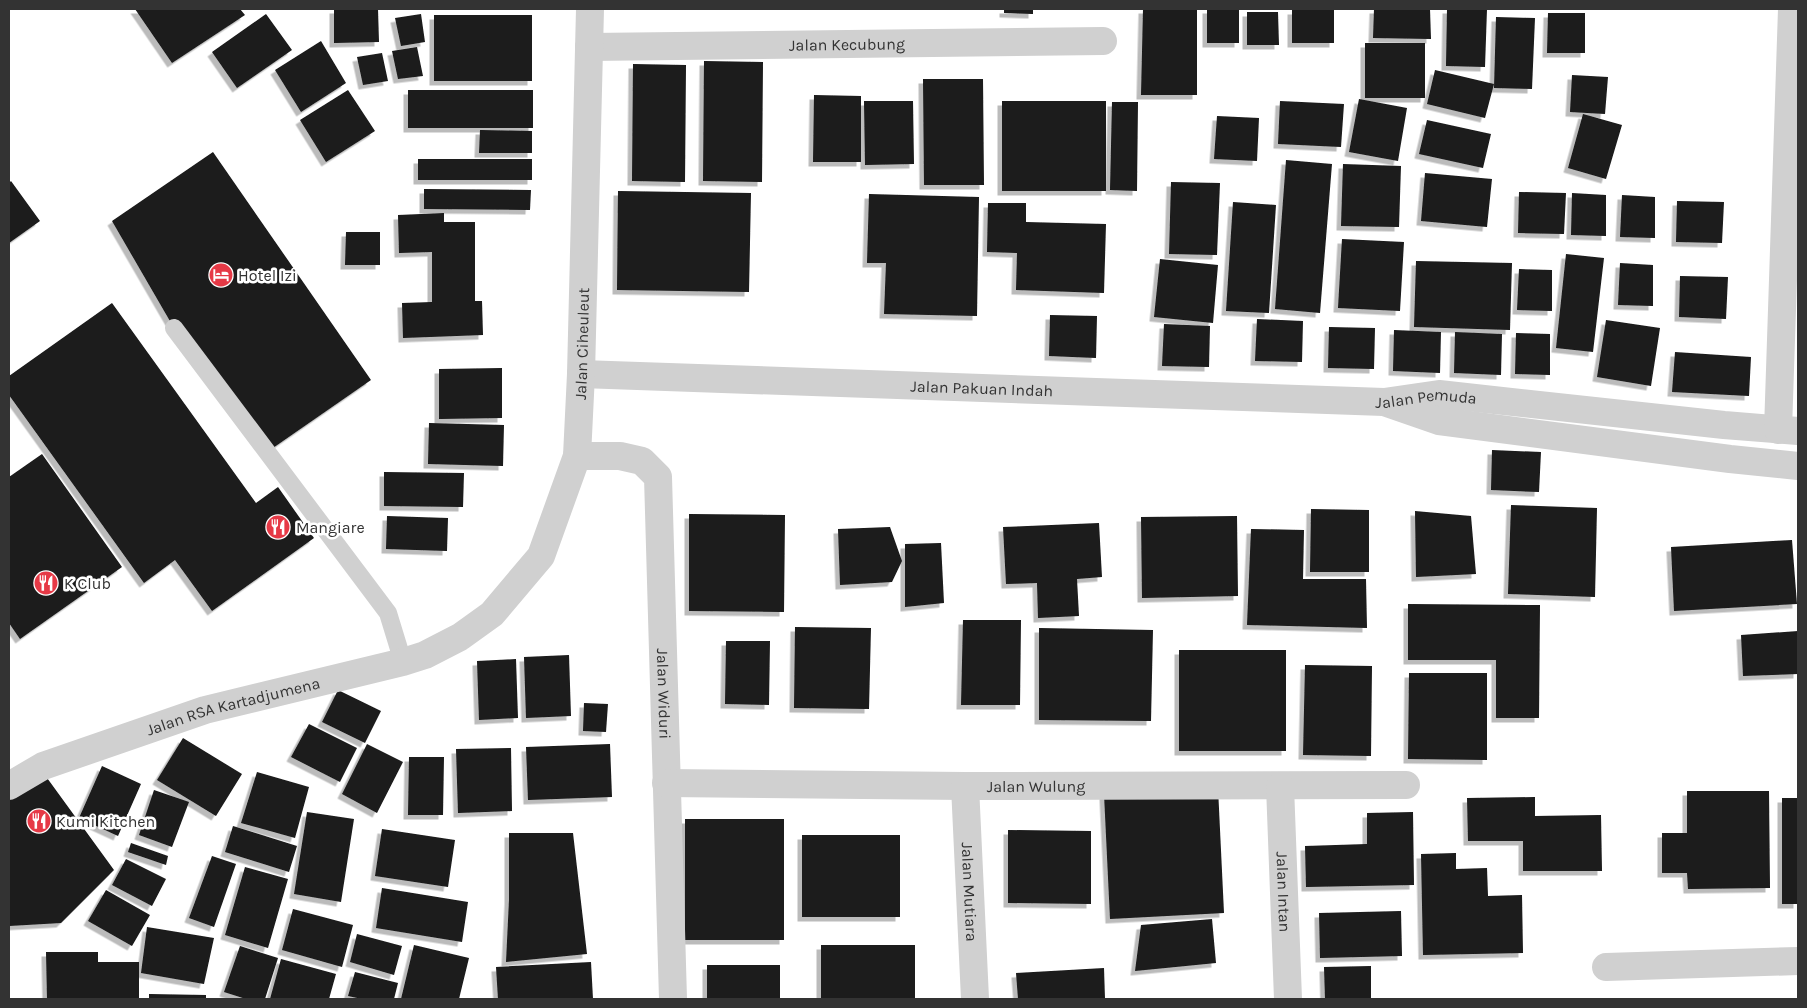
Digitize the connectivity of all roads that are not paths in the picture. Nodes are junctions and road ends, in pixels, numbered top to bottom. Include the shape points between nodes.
1 (590, 9) edge
2 (1792, 9) edge
3 (1103, 41) dead end
4 (589, 47) junction
5 (174, 328) dead end
6 (581, 374) junction
7 (1384, 402) junction
8 (1788, 430) edge
9 (576, 456) junction
10 (1798, 466) edge
11 (460, 636) joint
12 (414, 658) junction
13 (666, 783) junction
14 (1406, 785) dead end
15 (9, 786) edge
16 (965, 786) junction
17 (1280, 786) junction
18 (1798, 961) edge
19 (1606, 966) dead end
20 (673, 999) edge
21 (975, 999) edge
22 (1288, 999) edge

1 - 4 street, Jalan Ciheuleut
2 - 8 street
3 - 4 street, Jalan Kecubung
4 - 6 street, Jalan Ciheuleut
5 - 12 lane via 388,613
6 - 7 street, Jalan Pakuan Indah
6 - 9 street, Jalan Ciheuleut
7 - 8 street, Jalan Pemuda via 1439,394
7 - 10 street, Jalan Pemuda via 1439,421
9 - 11 street, Jalan Ciheuleut via 541,556 492,614
9 - 13 street, Jalan Widuri via 620,456 642,461 658,477
11 - 12 street, Jalan RSA Kartadjumena
12 - 15 street, Jalan RSA Kartadjumena via 205,710 43,766
13 - 16 street, Jalan Wulung
13 - 20 street, Jalan Widuri
14 - 17 street, Jalan Wulung
16 - 17 street, Jalan Wulung
16 - 21 street, Jalan Mutiara
17 - 22 street, Jalan Intan
18 - 19 street

